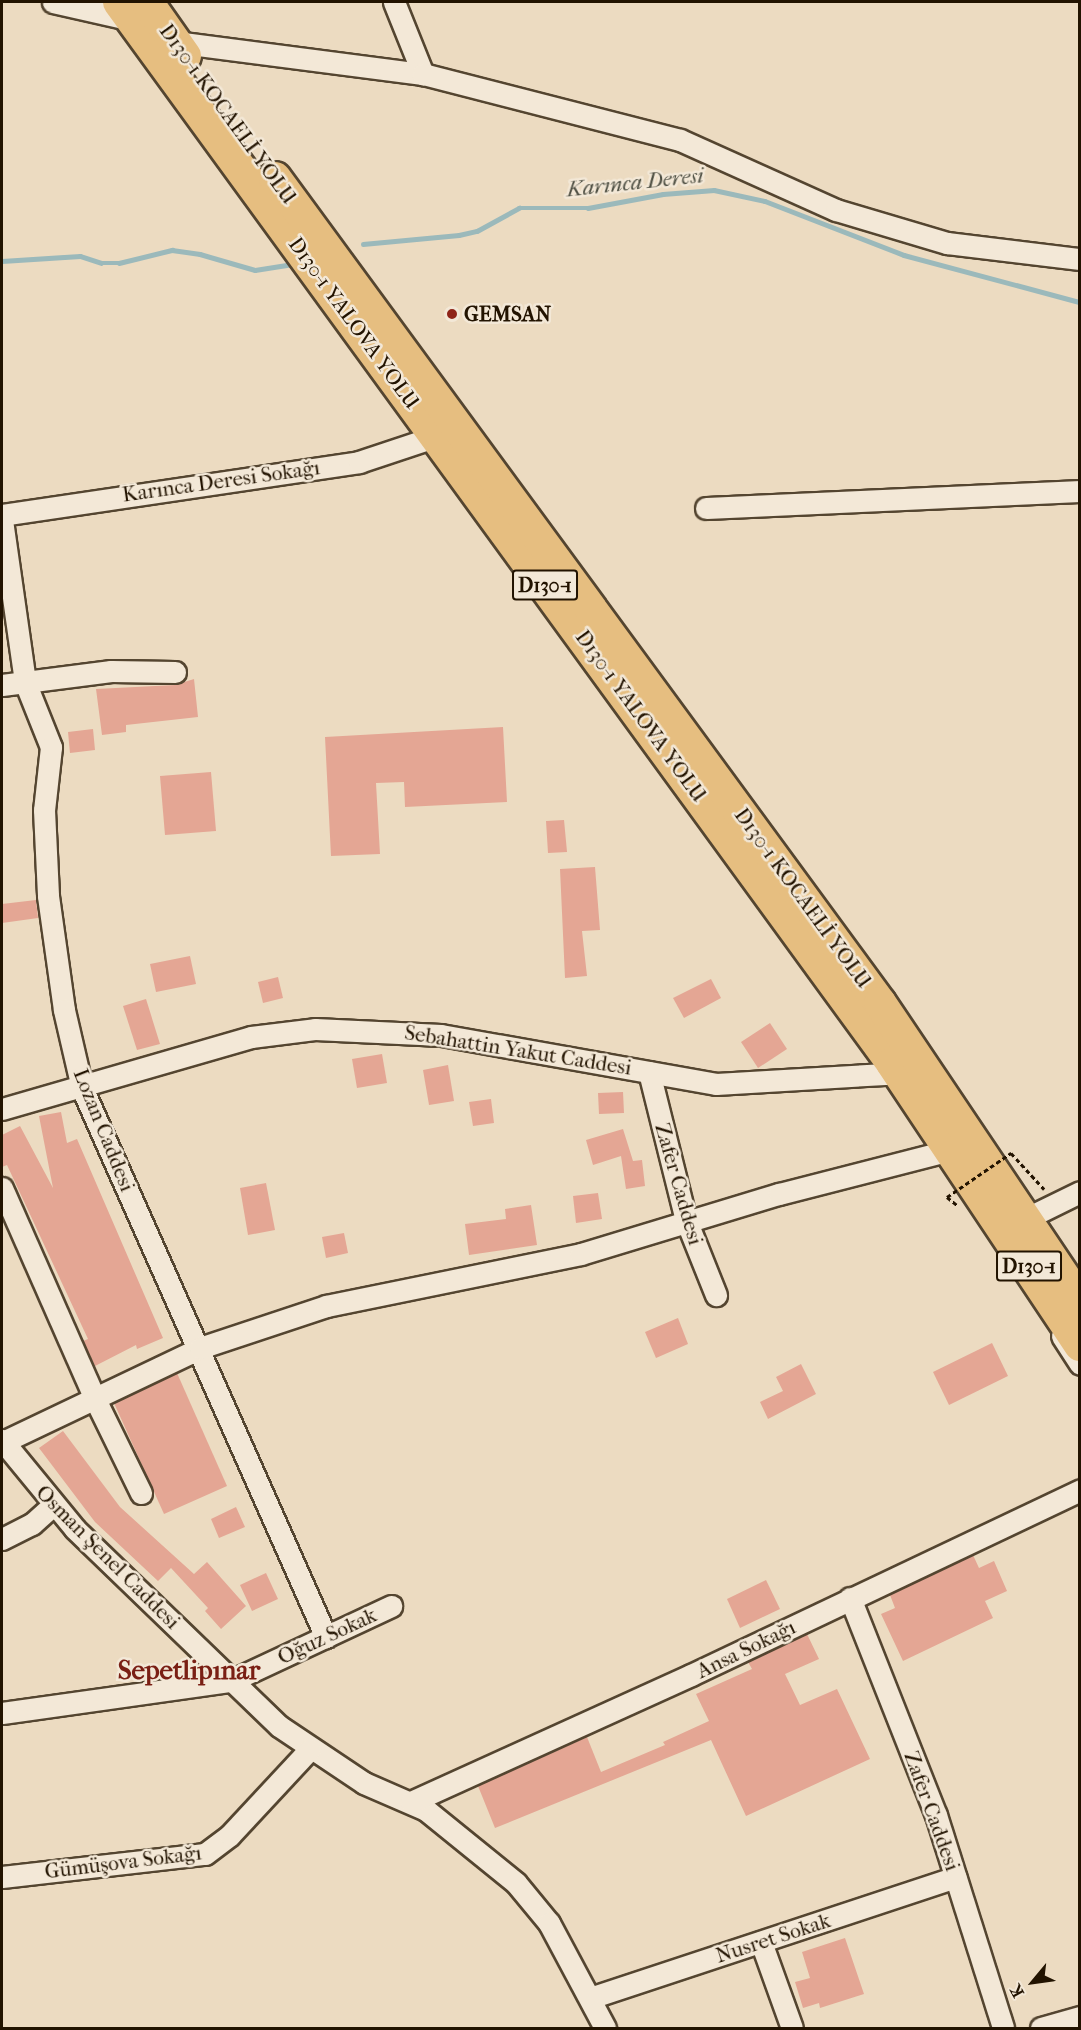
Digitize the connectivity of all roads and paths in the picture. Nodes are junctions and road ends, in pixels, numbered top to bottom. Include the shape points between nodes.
1 (53, 2) edge
2 (394, 2) edge
3 (132, 8) edge
4 (174, 42) junction
5 (423, 74) junction
6 (1080, 259) edge
7 (437, 436) junction
8 (1080, 491) edge
9 (706, 508) dead end
10 (2, 515) edge
11 (2, 520) edge
12 (175, 672) dead end
13 (25, 682) junction
14 (2, 685) edge
15 (649, 1072) junction
16 (893, 1073) junction
17 (82, 1088) junction
18 (2, 1109) edge
19 (943, 1152) junction
20 (987, 1169) junction
21 (1040, 1182) dead end
22 (2, 1188) edge
23 (1080, 1192) edge
24 (947, 1197) dead end
25 (1025, 1219) junction
26 (686, 1220) junction
27 (716, 1295) dead end
28 (1080, 1301) edge
29 (1080, 1344) edge
30 (200, 1348) junction
31 (1080, 1364) edge
32 (93, 1397) junction
33 (6, 1452) edge
34 (1080, 1490) edge
35 (141, 1493) dead end
36 (53, 1505) junction
37 (2, 1539) edge
38 (850, 1598) junction
39 (391, 1606) dead end
40 (326, 1636) junction
41 (231, 1681) junction
42 (2, 1713) edge
43 (309, 1749) junction
44 (411, 1802) junction
45 (2, 1877) edge
46 (956, 1877) junction
47 (761, 1942) junction
48 (590, 1998) junction
49 (1080, 2017) edge
50 (605, 2028) edge
51 (792, 2028) edge
52 (1003, 2028) edge
53 (1041, 2028) edge

1 - 3 street
2 - 5 street
3 - 4 highway, D130-1 KOCAELİ YOLU / D130-1
3 - 7 highway, D130-1 YALOVA YOLU / D130-1
4 - 5 street
4 - 20 highway, D130-1 KOCAELİ YOLU / D130-1 via 770,850
5 - 6 street via 680,140 836,210 947,243
7 - 10 street, Karınca Deresi Sokağı via 359,462
7 - 16 highway, D130-1 YALOVA YOLU / D130-1
8 - 9 street
11 - 13 street, Lozan Caddesi
12 - 13 street via 111,671
13 - 14 street
13 - 17 street, Lozan Caddesi via 51,747 44,810 48,896 64,1010
15 - 16 street, Sebahattin Yakut Caddesi via 737,1085
15 - 17 street, Sebahattin Yakut Caddesi via 441,1035 315,1029 251,1037
15 - 26 street, Zafer Caddesi
16 - 19 street
16 - 20 highway, D130-1 YALOVA YOLU / D130-1
17 - 18 street, Sebahattin Yakut Caddesi
17 - 30 street, Lozan Caddesi
19 - 26 street
19 - 31 street
20 - 21 path
20 - 24 path, bridge
20 - 25 highway, D130-1
20 - 29 highway, D130-1 YALOVA YOLU / D130-1
22 - 32 street
23 - 25 street
25 - 28 highway, D130-1
26 - 27 street, Zafer Caddesi
26 - 30 street via 581,1254 326,1306
30 - 32 street
30 - 40 street, Lozan Caddesi
32 - 33 street
32 - 35 street
33 - 36 street, Osman Şenel Caddesi
34 - 38 street, Ansa Sokağı
36 - 37 street via 32,1524
36 - 41 street, Osman Şenel Caddesi
38 - 44 street, Ansa Sokağı via 691,1676
38 - 46 street, Zafer Caddesi
39 - 40 street, Oğuz Sokak
40 - 41 street, Oğuz Sokak
41 - 42 street, Oğuz Sokak
41 - 43 street, Osman Şenel Caddesi
43 - 44 street, Osman Şenel Caddesi via 364,1783
43 - 45 street, Gümüşova Sokağı via 230,1835 205,1854
44 - 48 street, Osman Şenel Caddesi via 516,1883 549,1923
46 - 47 street, Nusret Sokak
46 - 52 street, Zafer Caddesi
47 - 48 street, Nusret Sokak
47 - 51 street
48 - 50 street, Osman Şenel Caddesi
49 - 53 street

